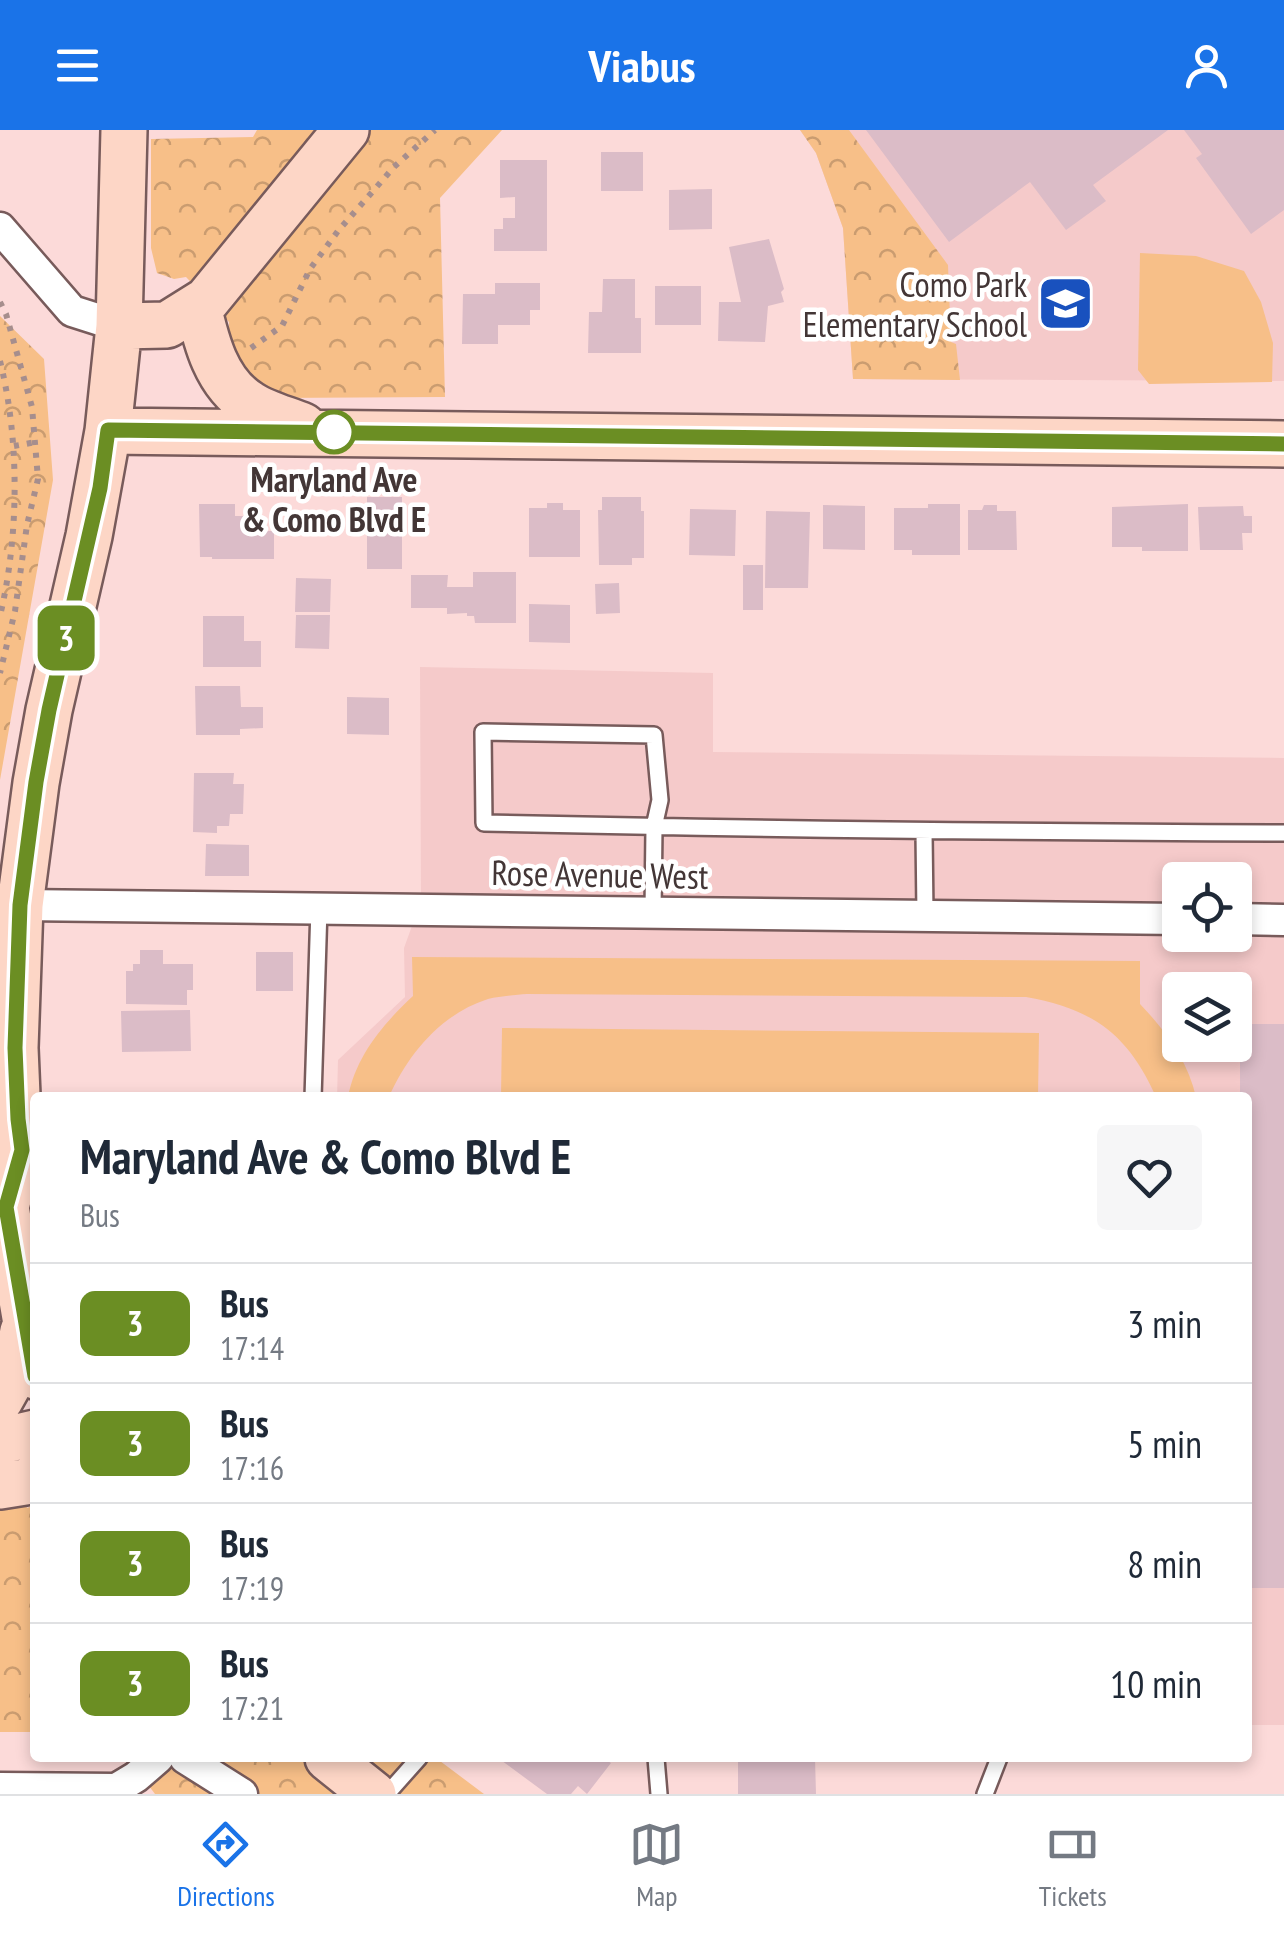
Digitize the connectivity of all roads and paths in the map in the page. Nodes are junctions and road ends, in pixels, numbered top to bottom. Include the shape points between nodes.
1 (124, 130) edge
2 (346, 130) edge
3 (434, 130) edge
4 (0, 228) edge
5 (0, 302) edge
6 (198, 306) junction
7 (3, 316) edge
8 (119, 326) junction
9 (237, 358) dead end
10 (0, 361) edge
11 (108, 430) junction
12 (318, 432) junction
13 (36, 442) junction
14 (1284, 444) edge
15 (14, 446) junction
16 (0, 616) edge
17 (0, 673) edge
18 (654, 827) junction
19 (924, 832) junction
20 (1284, 833) edge
21 (20, 905) junction
22 (319, 908) junction
23 (652, 912) junction
24 (925, 916) junction
25 (1162, 919) edge
26 (1252, 919) edge
27 (1284, 920) edge
28 (313, 1092) edge
29 (28, 1163) edge
30 (25, 1319) junction
31 (30, 1348) edge
32 (0, 1400) edge
33 (30, 1434) edge
34 (0, 1442) edge
35 (30, 1480) edge
36 (0, 1486) edge
37 (153, 1762) edge
38 (190, 1762) edge
39 (333, 1762) edge
40 (415, 1762) edge
41 (656, 1762) edge
42 (997, 1762) edge
43 (0, 1788) edge
44 (242, 1794) edge
45 (373, 1794) edge
46 (387, 1794) edge
47 (659, 1794) edge
48 (985, 1794) edge

1 - 8 street
2 - 6 street
3 - 9 path via 338,231 282,326
4 - 8 street via 72,310
5 - 7 path
6 - 8 street via 168,324
6 - 12 street via 218,370 249,404
7 - 13 path
8 - 11 street
10 - 15 path
11 - 12 street
11 - 21 street via 49,710
12 - 14 street
13 - 15 path
13 - 17 path via 38,479
15 - 16 path via 11,547
18 - 18 lane via 660,800 654,735 482,732 484,824
18 - 19 lane
18 - 23 lane
19 - 20 lane
19 - 24 lane
21 - 22 street, Rose Avenue West
21 - 29 street via 15,1048
22 - 23 street, Rose Avenue West
22 - 28 lane
23 - 24 street, Rose Avenue West
24 - 25 street, Rose Avenue West
26 - 27 street
29 - 30 street via 6,1207
30 - 31 street
30 - 32 street via 14,1375
33 - 34 street
35 - 36 street
37 - 43 street via 116,1789
38 - 44 street
39 - 45 street
40 - 46 lane
41 - 47 lane
42 - 48 lane

